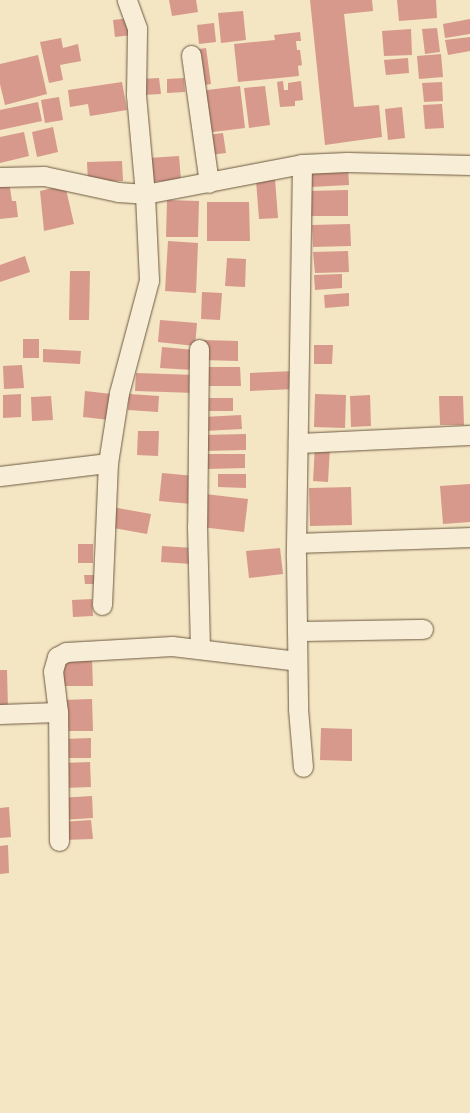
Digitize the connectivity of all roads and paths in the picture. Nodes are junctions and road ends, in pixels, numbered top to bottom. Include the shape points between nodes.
1 (127, 0) edge
2 (191, 55) dead end
3 (302, 164) junction
4 (470, 165) edge
5 (0, 177) edge
6 (209, 183) junction
7 (145, 194) junction
8 (199, 349) dead end
9 (470, 435) edge
10 (298, 443) junction
11 (108, 463) junction
12 (0, 476) edge
13 (470, 537) edge
14 (296, 543) junction
15 (102, 605) dead end
16 (423, 629) dead end
17 (297, 631) junction
18 (200, 649) junction
19 (297, 661) junction
20 (58, 712) junction
21 (0, 714) edge
22 (303, 767) dead end
23 (59, 841) dead end

1 - 7 street via 137,28 136,95
2 - 6 street
3 - 4 street via 347,162
3 - 6 street
3 - 10 street
5 - 7 street via 44,176 118,192
6 - 7 street
7 - 11 street via 149,280 119,393
8 - 18 street via 197,526
9 - 10 street
10 - 14 street
11 - 12 street
11 - 15 street
13 - 14 street
14 - 17 street
16 - 17 street
17 - 19 street
18 - 19 street
18 - 20 street via 172,646 66,652 57,657 53,671
19 - 22 street
20 - 21 street
20 - 23 street

